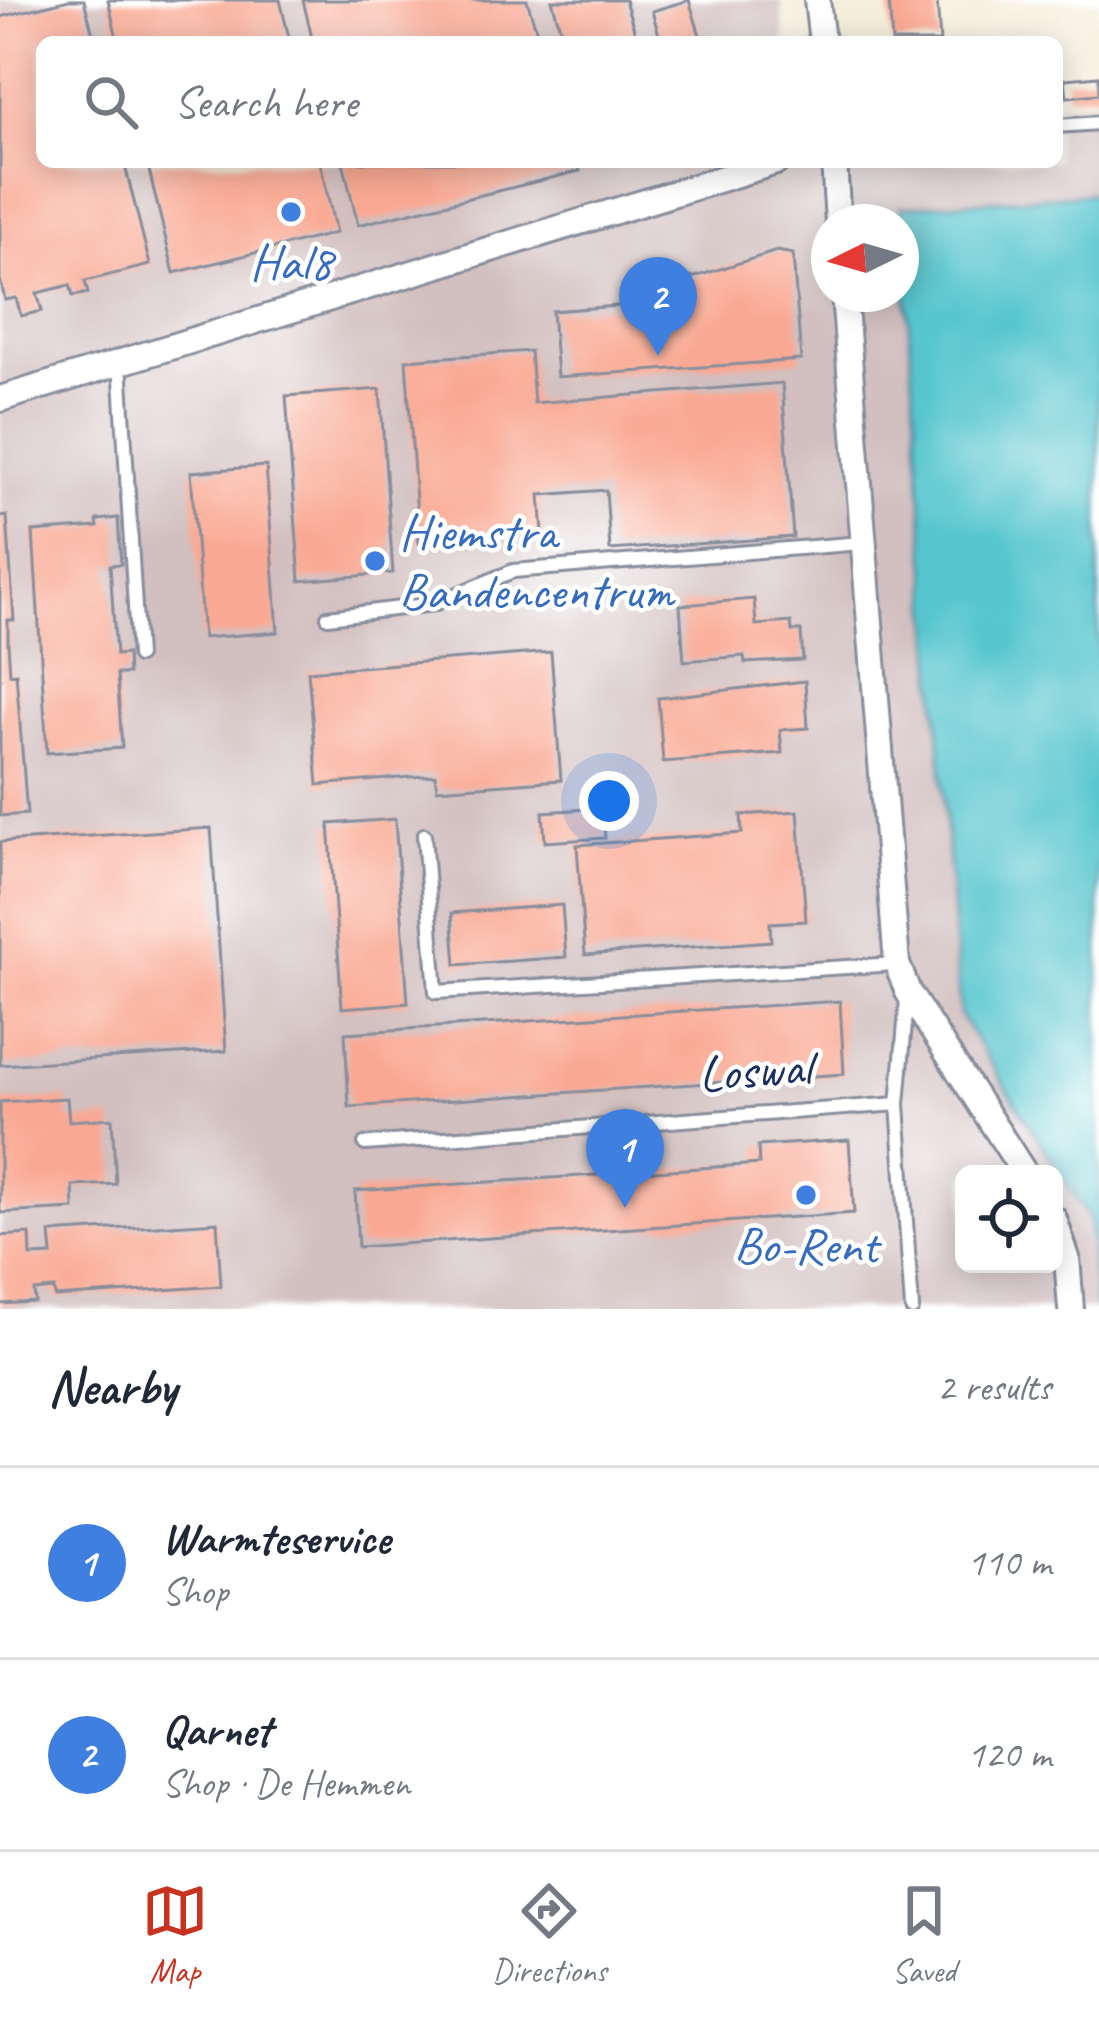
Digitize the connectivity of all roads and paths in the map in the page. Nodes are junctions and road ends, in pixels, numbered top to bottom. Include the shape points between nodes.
1 (817, 0) edge
2 (821, 36) edge
3 (1099, 123) edge
4 (1063, 126) edge
5 (756, 168) edge
6 (834, 168) edge
7 (837, 204) edge
8 (845, 312) edge
9 (119, 363) junction
10 (0, 399) edge
11 (862, 543) junction
12 (328, 617) dead end
13 (138, 656) dead end
14 (424, 835) dead end
15 (897, 964) junction
16 (908, 992) junction
17 (898, 1104) junction
18 (364, 1144) dead end
19 (1019, 1165) edge
20 (1063, 1246) edge
21 (1064, 1308) edge
22 (912, 1309) edge

1 - 2 street
3 - 4 lane
5 - 9 street
6 - 7 street
8 - 11 street
9 - 10 street
9 - 13 lane
11 - 12 lane via 513,571 434,604
11 - 15 street
14 - 15 lane, Loswal via 436,992
15 - 16 street
16 - 17 lane
16 - 19 street
17 - 18 lane, Loswal
17 - 22 lane
20 - 21 street

